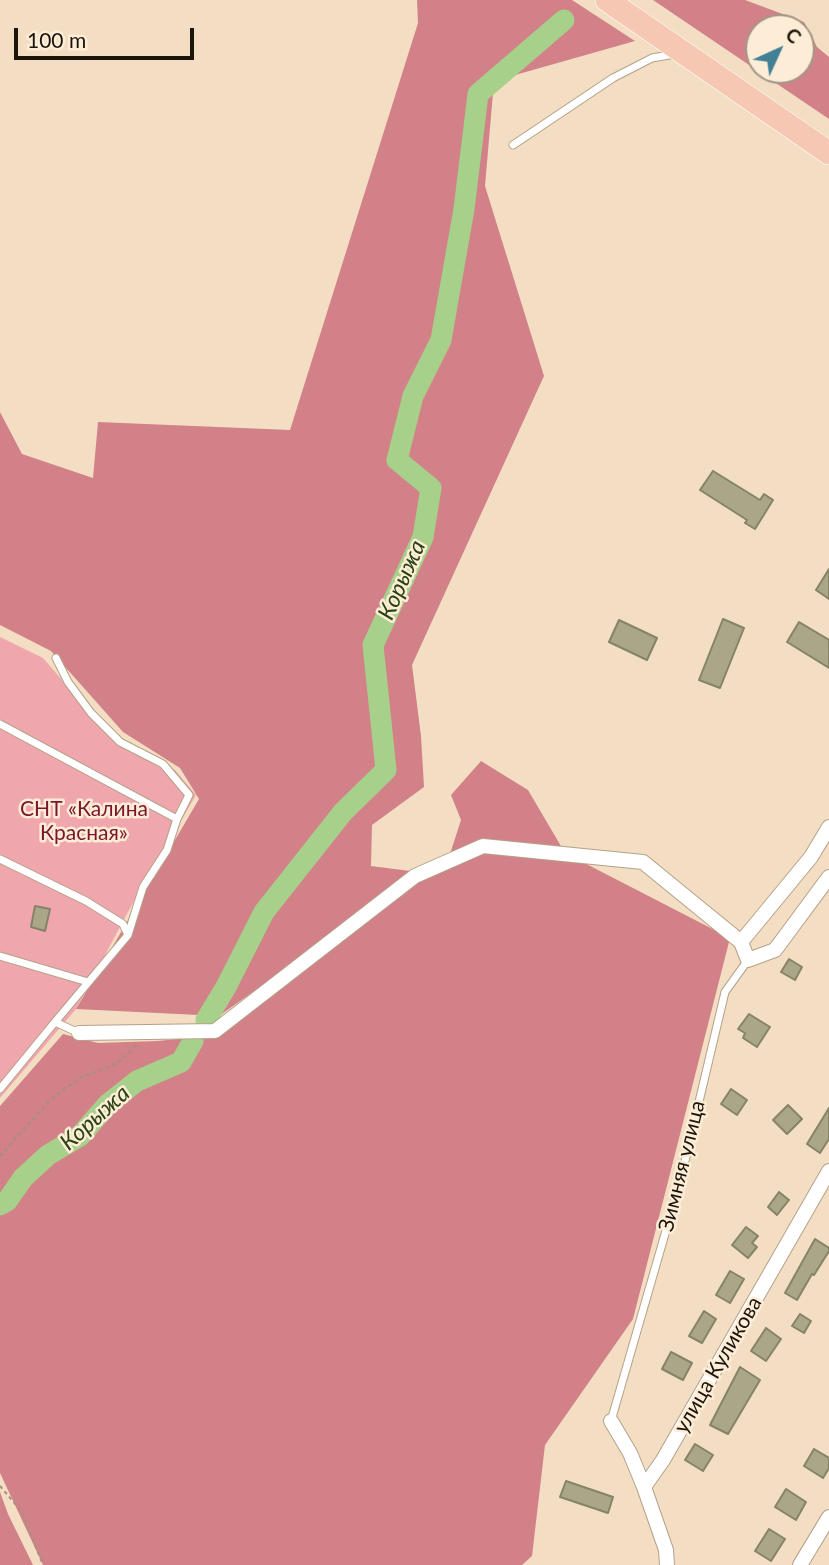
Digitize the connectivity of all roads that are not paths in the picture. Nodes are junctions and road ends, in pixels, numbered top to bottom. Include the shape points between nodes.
1 (607, 0) edge
2 (684, 52) junction
3 (513, 145) dead end
4 (829, 153) edge
5 (56, 658) dead end
6 (0, 724) edge
7 (177, 819) junction
8 (829, 827) edge
9 (0, 859) edge
10 (827, 885) edge
11 (128, 935) junction
12 (741, 942) junction
13 (0, 956) edge
14 (748, 960) junction
15 (88, 982) junction
16 (55, 1022) junction
17 (79, 1033) joint
18 (0, 1089) edge
19 (829, 1171) edge
20 (611, 1421) joint
21 (644, 1487) junction
22 (829, 1517) edge
23 (667, 1565) edge
24 (800, 1565) edge

1 - 2 main road
2 - 3 lane via 652,58 613,78
2 - 4 main road
5 - 7 lane via 91,713 120,742 163,764 189,795
6 - 7 lane
7 - 11 lane via 167,850 143,887
8 - 12 street via 811,857
9 - 11 lane via 86,901 123,924
10 - 14 street, Зимняя улица via 775,950
11 - 15 lane
12 - 14 street
12 - 17 street via 643,862 483,846 415,876 215,1031
13 - 15 lane
14 - 20 lane, Зимняя улица via 725,992 680,1182
15 - 16 lane
16 - 17 lane
16 - 18 lane
19 - 21 street, улица Куликова
20 - 21 street, Зимняя улица
21 - 23 street
22 - 24 street

